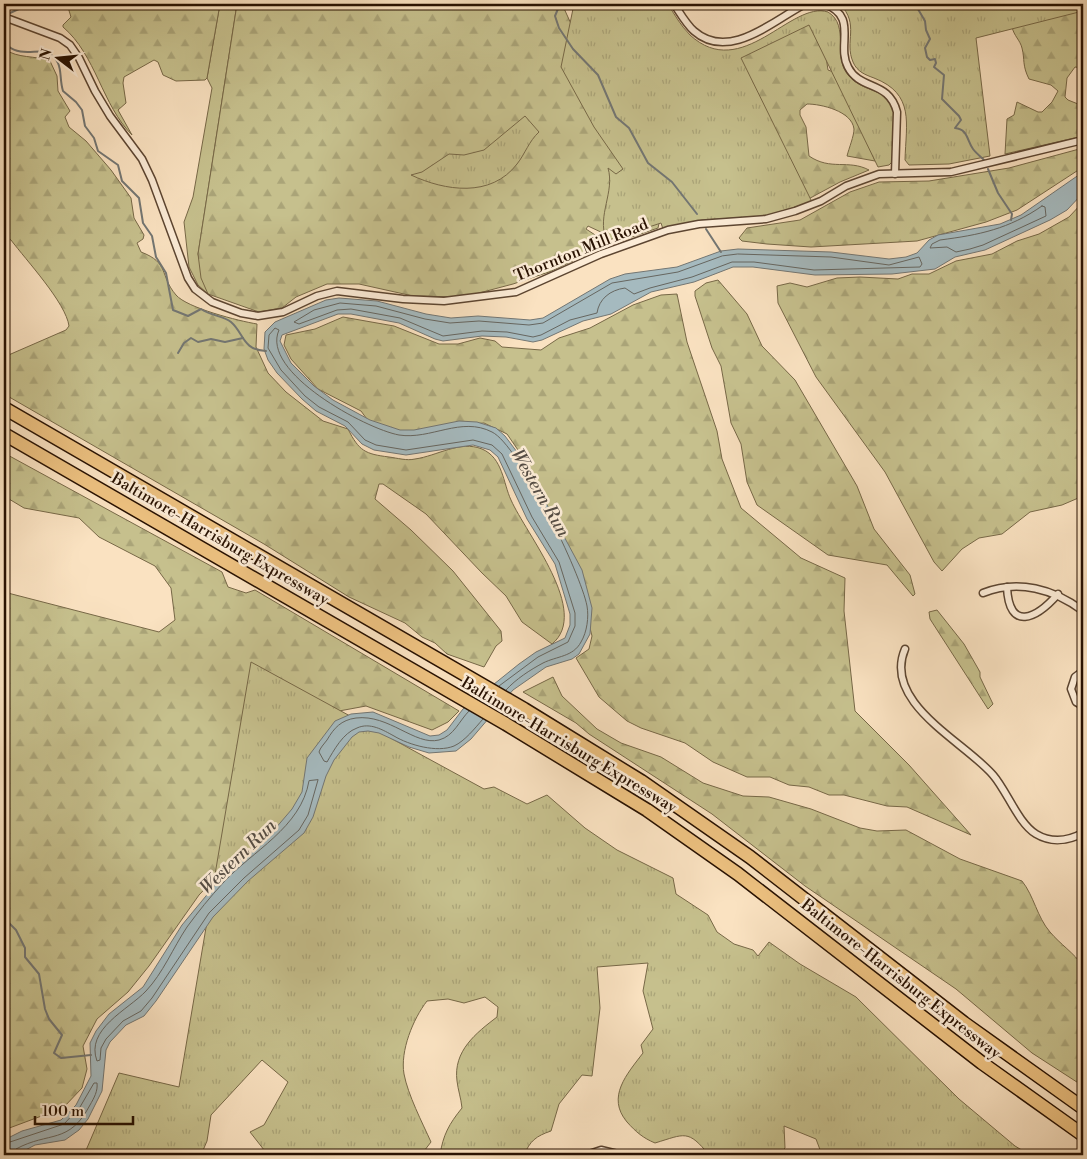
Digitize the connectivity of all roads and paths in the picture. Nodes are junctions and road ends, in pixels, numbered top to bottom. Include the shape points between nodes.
1 (674, 4) edge
2 (805, 4) edge
3 (824, 4) edge
4 (4, 16) edge
5 (1083, 140) edge
6 (895, 174) junction
7 (4, 408) edge
8 (4, 434) edge
9 (1007, 587) junction
10 (983, 594) dead end
11 (1058, 594) junction
12 (1083, 611) edge
13 (905, 649) dead end
14 (1083, 671) edge
15 (1083, 706) edge
16 (1083, 833) edge
17 (1083, 1108) edge
18 (1083, 1135) edge
19 (586, 1155) edge
20 (622, 1155) edge

1 - 2 street via 694,31 708,40 724,42 744,38
3 - 6 street via 834,9 844,22 845,62 849,70 861,81 888,93 895,104
4 - 6 street, Thornton Mill Road via 50,33 70,46 110,116 142,158 195,289 212,302 240,313 271,316 337,291 444,301 516,292 619,247 668,230 780,215 821,201 864,178
5 - 6 street, Thornton Mill Road via 951,172
7 - 17 highway, Baltimore-Harrisburg Expressway via 606,758 708,826 964,1023
8 - 18 highway, Baltimore-Harrisburg Expressway via 596,777 701,847 958,1045
9 - 10 street
9 - 11 street via 1021,586
9 - 11 street via 1008,603 1013,612 1023,617 1031,617
11 - 12 street
13 - 16 street via 900,661 901,674 915,703 932,723 977,758 994,776 1028,827 1036,834 1052,839 1063,840
14 - 15 street via 1075,677 1071,689 1076,702
19 - 20 street via 601,1150

